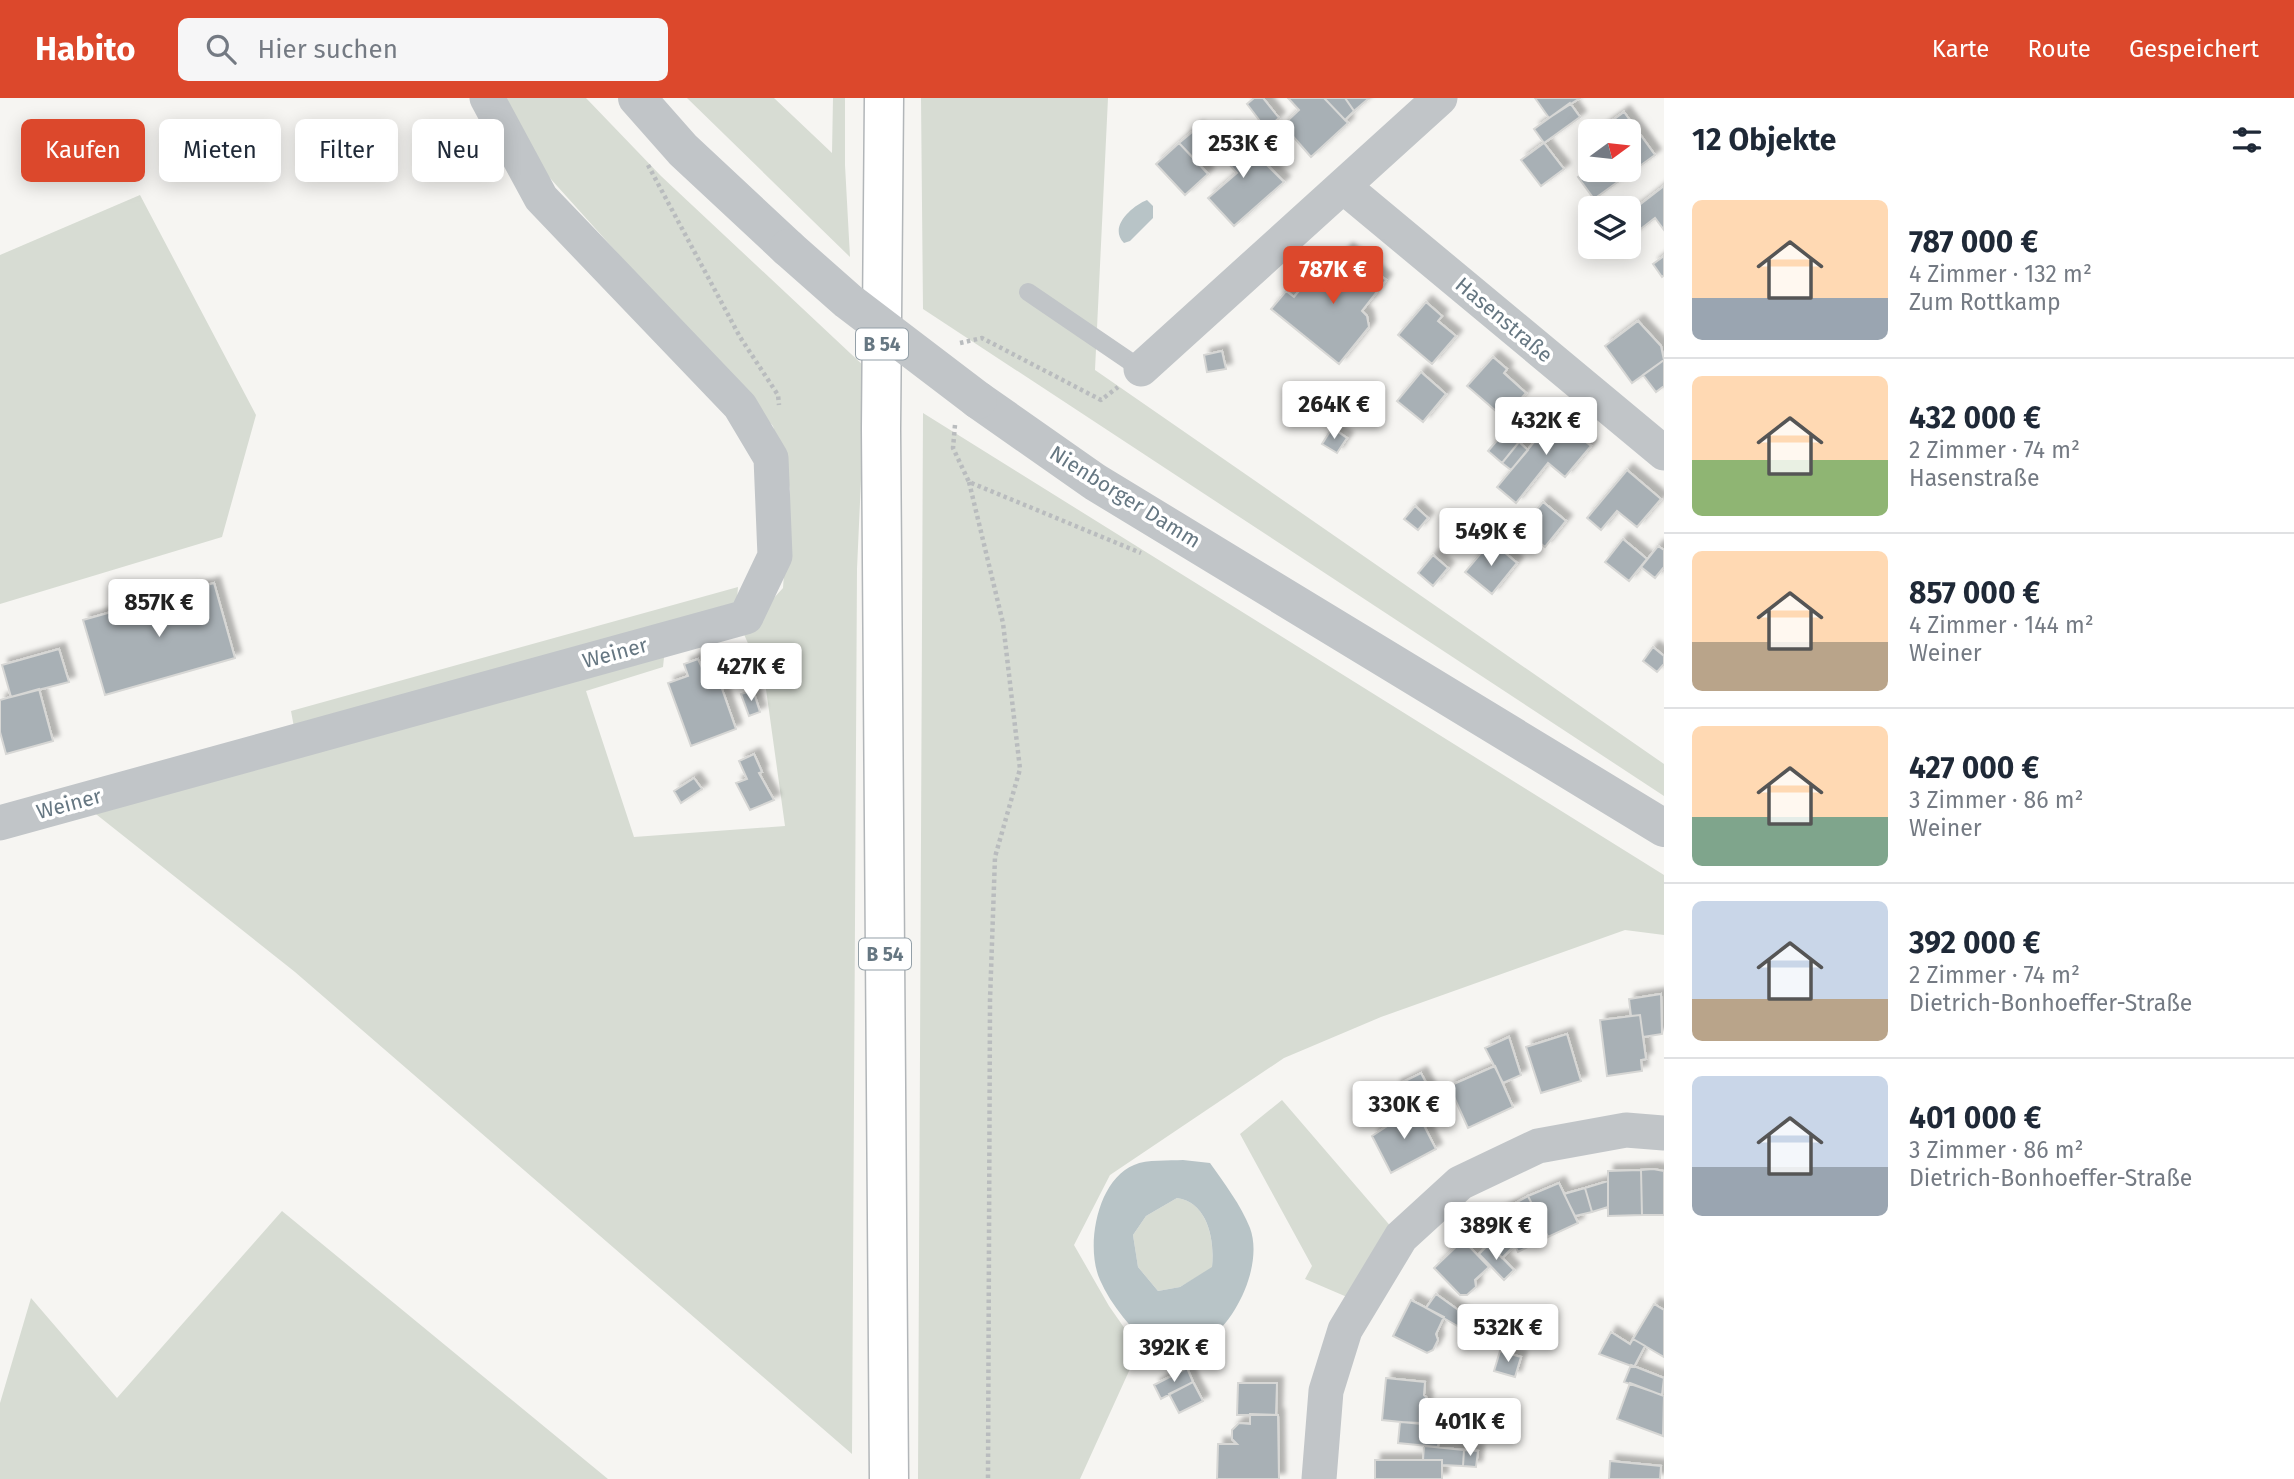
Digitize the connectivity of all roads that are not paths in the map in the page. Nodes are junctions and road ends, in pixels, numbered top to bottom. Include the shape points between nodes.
1 (487, 98) edge
2 (637, 98) edge
3 (884, 98) edge
4 (1440, 98) edge
5 (1344, 187) junction
6 (1028, 292) dead end
7 (1141, 369) joint
8 (1664, 453) edge
9 (0, 823) edge
10 (1664, 828) edge
11 (1664, 1133) edge
12 (889, 1479) edge
13 (1320, 1479) edge

1 - 9 street, Weiner via 541,198 740,406 771,458 775,556 746,617
2 - 10 street, Nienborger Damm, bridge via 683,150 788,248 848,301 978,400 1095,482
3 - 12 highway, B 54 via 881,442
4 - 5 street
5 - 7 street
5 - 8 street, Hasenstraße
6 - 7 lane
11 - 13 street via 1626,1130 1538,1146 1460,1183 1401,1237 1345,1330 1326,1391

